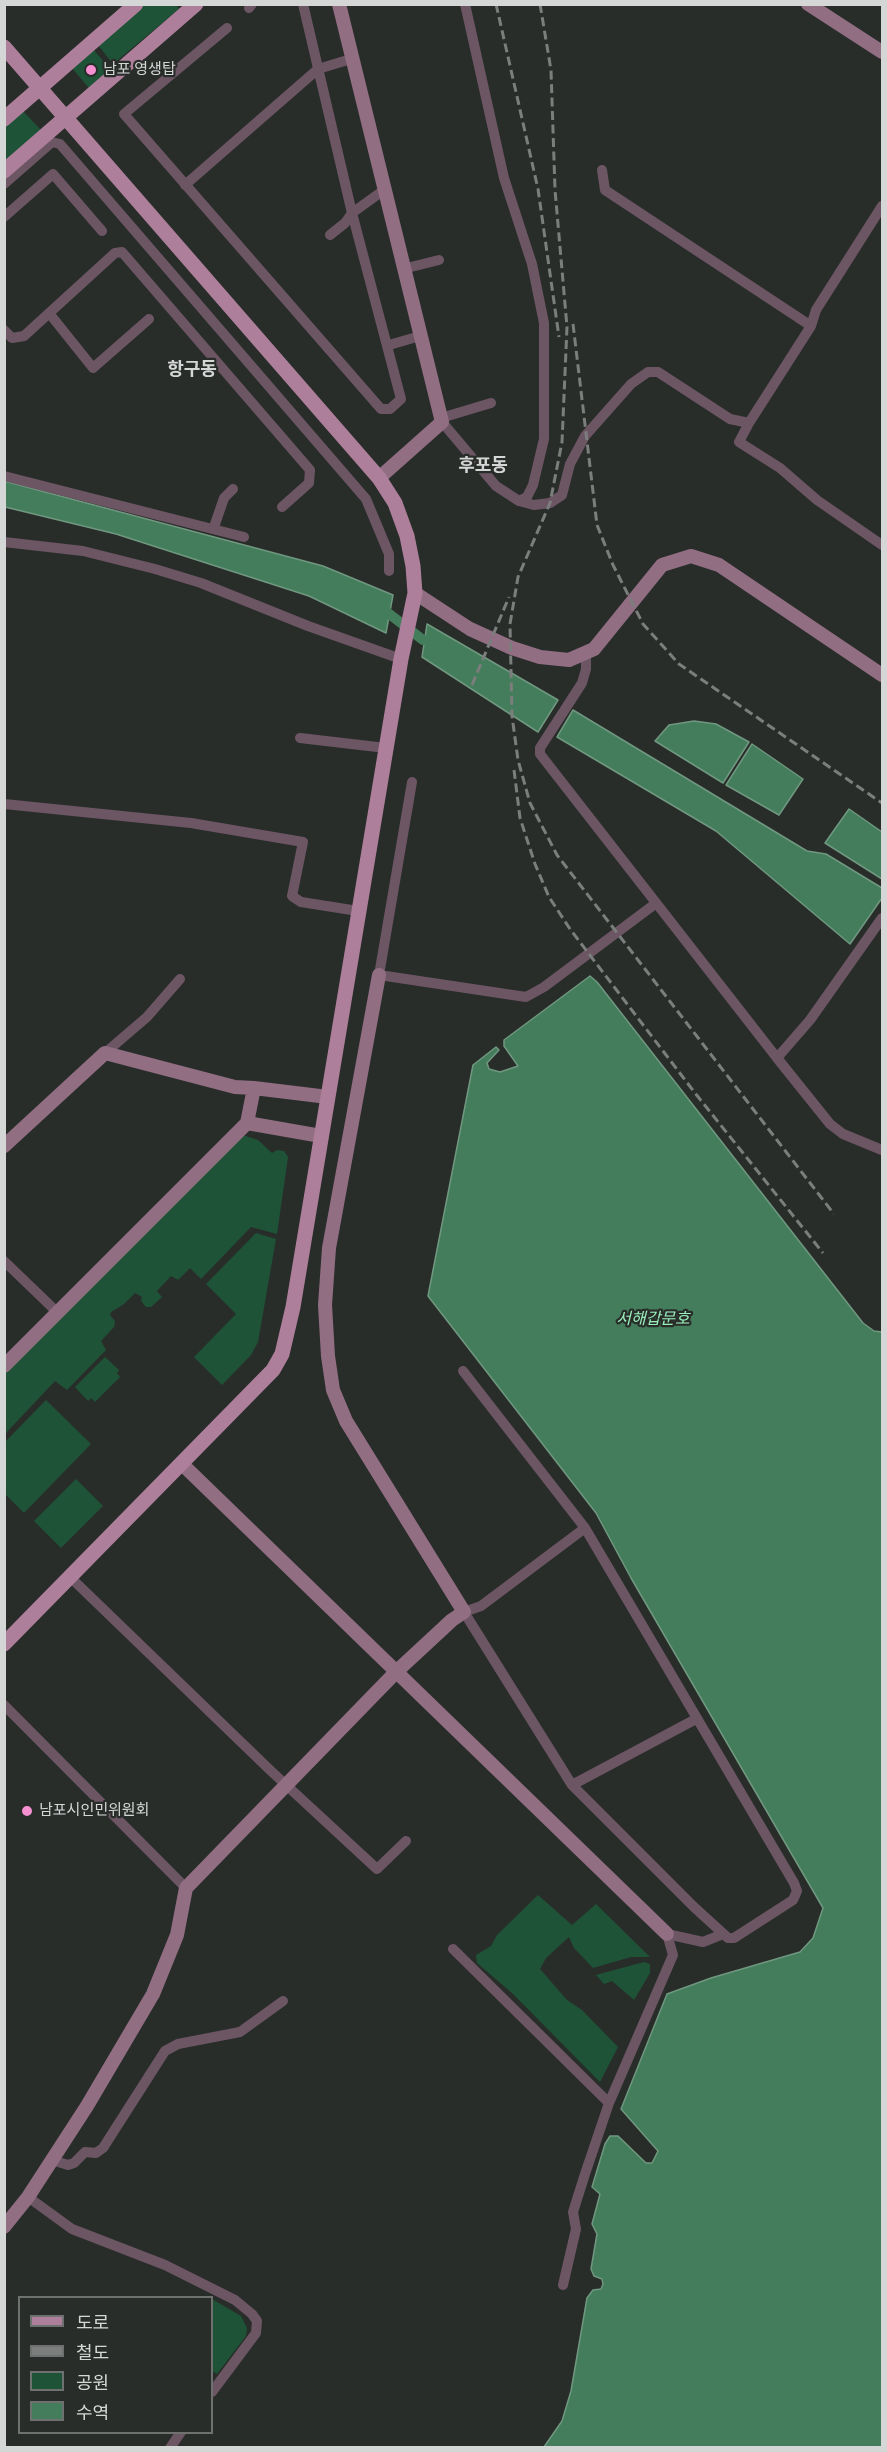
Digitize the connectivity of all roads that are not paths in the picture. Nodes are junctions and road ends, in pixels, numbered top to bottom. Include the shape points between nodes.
1 (136, 4) edge
2 (196, 4) edge
3 (303, 4) edge
4 (339, 4) edge
5 (465, 4) edge
6 (808, 4) edge
7 (227, 28) dead end
8 (4, 47) edge
9 (882, 52) edge
10 (351, 59) junction
11 (318, 69) junction
12 (40, 88) junction
13 (66, 118) junction
14 (4, 119) edge
15 (602, 170) dead end
16 (4, 171) edge
17 (4, 184) edge
18 (185, 185) junction
19 (384, 190) junction
20 (882, 206) edge
21 (352, 213) junction
22 (4, 217) edge
23 (102, 231) dead end
24 (330, 235) dead end
25 (440, 261) dead end
26 (403, 269) junction
27 (49, 313) junction
28 (149, 319) dead end
29 (811, 326) junction
30 (4, 330) edge
31 (420, 336) junction
32 (389, 345) junction
33 (490, 403) dead end
34 (442, 420) junction
35 (749, 423) junction
36 (4, 476) edge
37 (379, 478) junction
38 (233, 489) dead end
39 (519, 501) junction
40 (282, 507) dead end
41 (214, 527) junction
42 (244, 537) dead end
43 (4, 542) edge
44 (882, 545) edge
45 (389, 571) dead end
46 (414, 600) junction
47 (402, 651) junction
48 (586, 655) junction
49 (882, 675) edge
50 (300, 738) dead end
51 (386, 748) junction
52 (412, 782) dead end
53 (4, 804) edge
54 (655, 904) junction
55 (358, 911) junction
56 (882, 918) edge
57 (380, 975) junction
58 (180, 979) dead end
59 (105, 1053) junction
60 (777, 1058) junction
61 (254, 1088) junction
62 (328, 1097) junction
63 (247, 1123) junction
64 (321, 1136) junction
65 (4, 1146) edge
66 (882, 1150) edge
67 (4, 1261) edge
68 (58, 1313) junction
69 (4, 1366) edge
70 (464, 1371) dead end
71 (182, 1464) junction
72 (585, 1528) junction
73 (69, 1576) junction
74 (464, 1612) junction
75 (4, 1644) edge
76 (397, 1671) junction
77 (4, 1705) edge
78 (696, 1719) junction
79 (287, 1784) junction
80 (572, 1785) junction
81 (406, 1841) dead end
82 (186, 1888) junction
83 (667, 1934) junction
84 (723, 1934) junction
85 (453, 1949) dead end
86 (283, 2001) dead end
87 (609, 2103) junction
88 (52, 2160) junction
89 (28, 2197) junction
90 (4, 2227) edge
91 (564, 2285) dead end
92 (213, 2391) edge
93 (180, 2434) edge
94 (170, 2448) edge

1 - 12 main road
2 - 13 main road
3 - 11 street
4 - 10 street
5 - 39 street via 504,178 532,264 544,323 544,439 533,485
6 - 9 street
7 - 18 street via 124,114
8 - 12 main road
10 - 11 street
10 - 19 street
11 - 18 street
11 - 21 street
12 - 13 main road
12 - 14 main road
13 - 16 main road
13 - 37 main road
15 - 29 street via 605,190
17 - 45 street via 52,142 60,144 366,499 388,554
18 - 32 street via 381,409 390,409 401,399
19 - 21 street
19 - 26 street
20 - 29 street via 816,310
21 - 24 street
21 - 32 street
22 - 23 street via 53,174
25 - 26 street
26 - 31 street
27 - 28 street via 93,368
27 - 30 street via 24,336 12,338
27 - 40 street via 115,253 122,252 310,470 309,483
29 - 35 street
31 - 32 street
31 - 34 street
33 - 34 street
34 - 37 street
34 - 39 street via 496,486
35 - 39 street via 730,419 658,372 648,372 631,384 585,436 570,464 562,495 550,503 534,505
35 - 44 street via 739,442
36 - 41 street
37 - 46 main road via 395,503 407,536
38 - 41 street via 224,498
41 - 42 street
43 - 47 street via 83,551 154,569 201,583 297,622
46 - 47 main road
46 - 48 street via 512,648 555,660
47 - 51 main road
48 - 49 street via 607,636 662,565 691,556 719,565
48 - 54 street via 582,683 540,748 544,760
50 - 51 street
51 - 55 main road
52 - 57 street
53 - 55 street via 191,823 303,842 292,896 301,902
54 - 57 street via 526,997
54 - 60 street
55 - 62 main road
56 - 60 street via 810,1020
57 - 74 street via 326,1272 333,1390 346,1421
58 - 59 street via 147,1017
59 - 61 street via 235,1087
59 - 65 street
60 - 66 street via 830,1124 843,1134
61 - 62 street
61 - 63 street
62 - 64 main road
63 - 64 street
63 - 68 street
64 - 71 main road via 282,1354 273,1370
67 - 68 street
68 - 69 street
70 - 72 street
71 - 73 main road
71 - 76 street
72 - 74 street via 481,1606
72 - 78 street
73 - 75 main road
73 - 79 street
74 - 76 street
74 - 80 street
76 - 79 street
76 - 83 street
77 - 82 street
78 - 80 street
78 - 84 street via 797,1891 787,1906 735,1938
79 - 81 street via 377,1869
79 - 82 street
80 - 84 street
82 - 88 street via 177,1935 153,1994
83 - 84 street via 703,1942
83 - 87 street via 673,1955 666,1977
85 - 87 street
86 - 88 street via 240,2032 178,2044 165,2051 103,2148 96,2153 86,2152 68,2165
87 - 91 street via 573,2212 576,2229
88 - 89 street
89 - 90 street
89 - 92 street via 72,2229 165,2265 235,2300 252,2314 257,2321 256,2333
93 - 94 street

